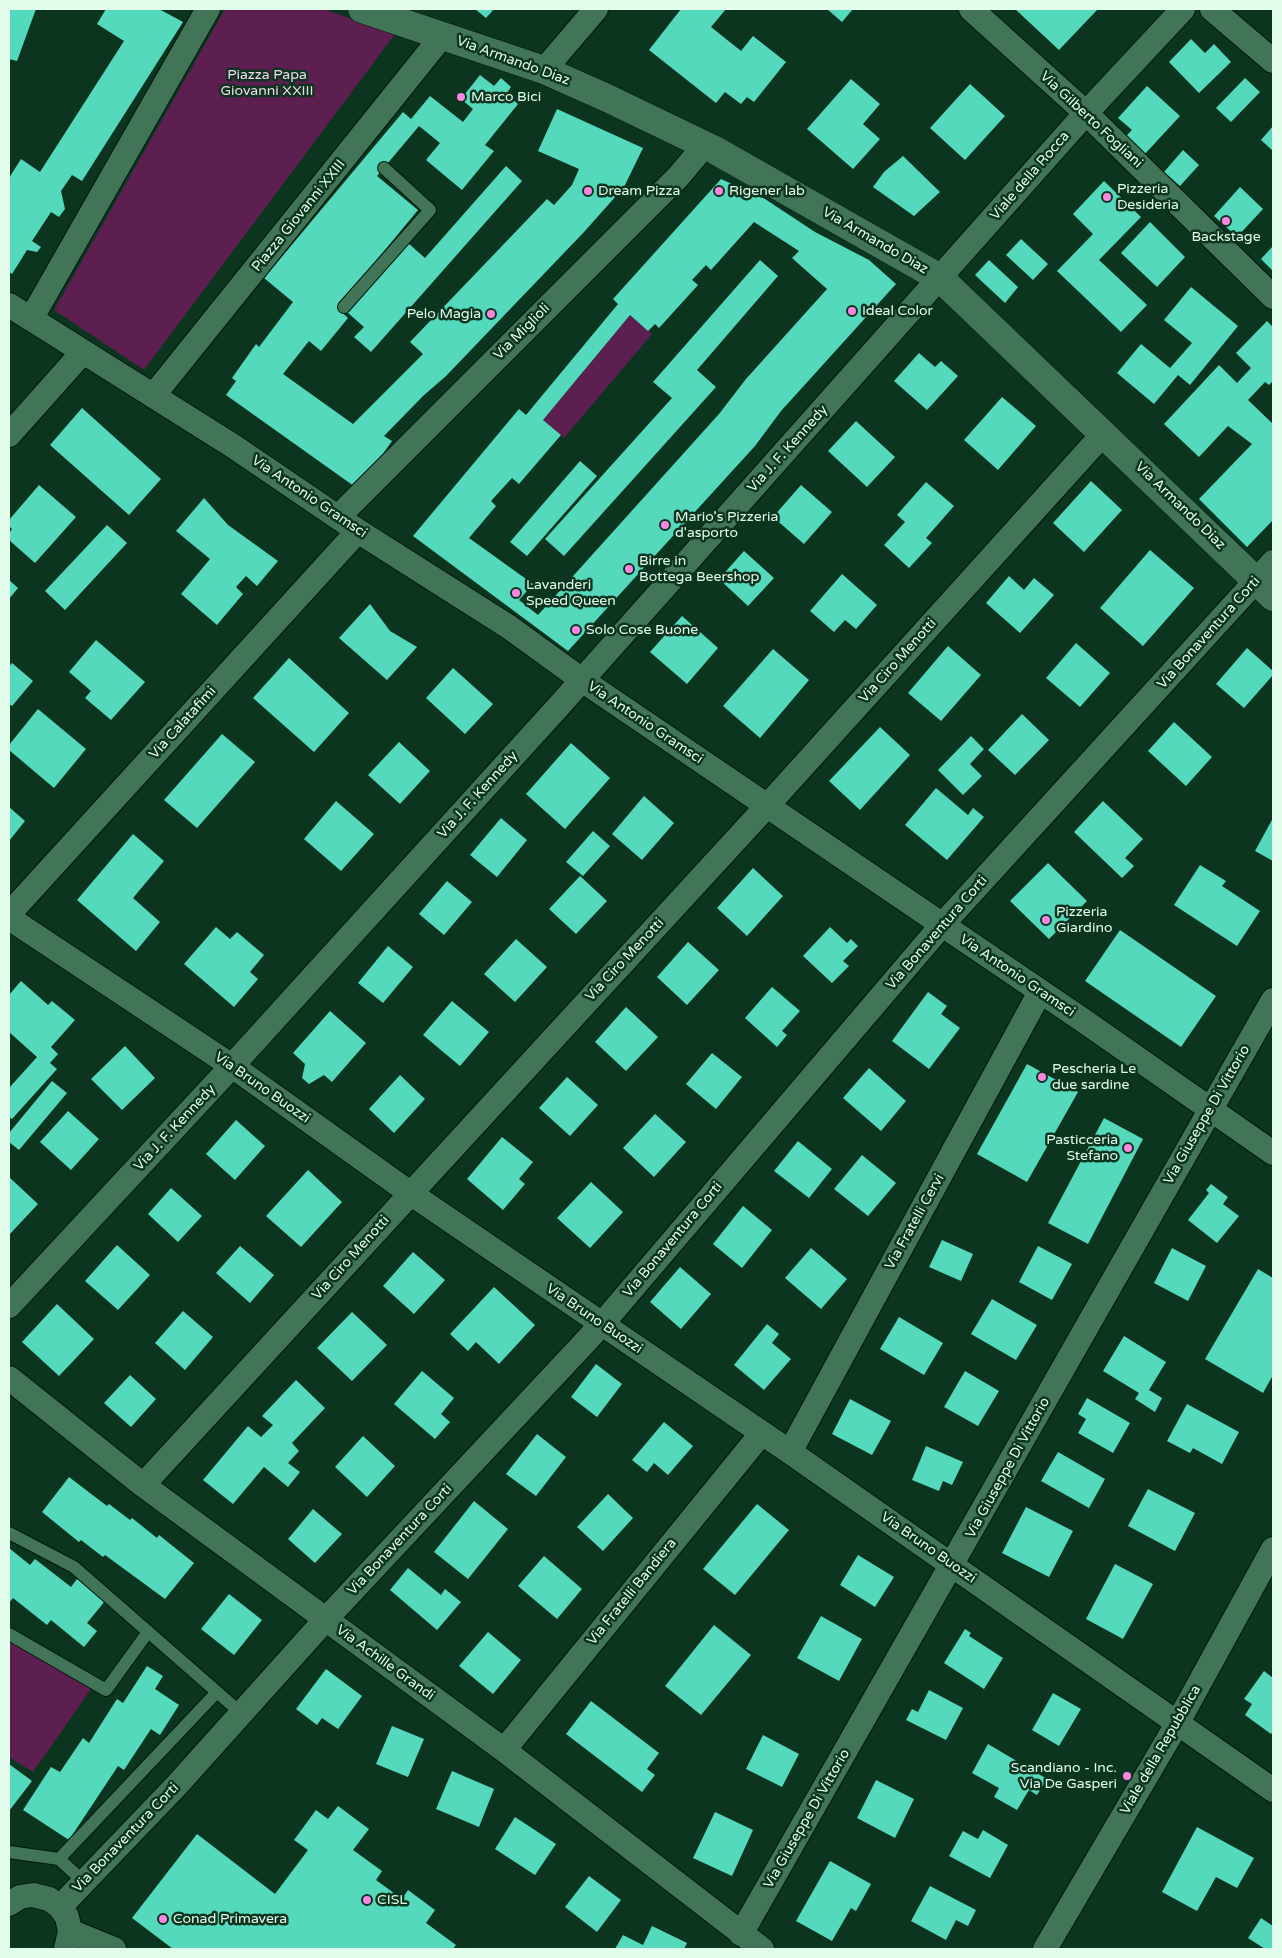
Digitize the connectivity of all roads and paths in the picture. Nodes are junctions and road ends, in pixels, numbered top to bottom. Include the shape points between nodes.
1 (208, 9) edge
2 (596, 9) edge
3 (971, 9) edge
4 (1183, 9) edge
5 (1212, 9) edge
6 (379, 11) edge
7 (443, 36) junction
8 (1273, 61) edge
9 (544, 70) junction
10 (1086, 113) junction
11 (705, 145) junction
12 (384, 168) dead end
13 (940, 278) junction
14 (1273, 297) edge
15 (9, 305) edge
16 (344, 307) dead end
17 (31, 319) junction
18 (83, 352) junction
19 (153, 396) junction
20 (1104, 433) junction
21 (9, 435) edge
22 (338, 517) junction
23 (358, 532) junction
24 (1268, 580) edge
25 (582, 680) junction
26 (767, 806) junction
27 (9, 914) edge
28 (9, 918) edge
29 (942, 925) junction
30 (1040, 992) junction
31 (1273, 1000) edge
32 (232, 1066) junction
33 (1210, 1109) junction
34 (1273, 1152) edge
35 (410, 1194) junction
36 (9, 1306) edge
37 (602, 1324) junction
38 (9, 1378) edge
39 (761, 1434) junction
40 (790, 1452) junction
41 (143, 1485) junction
42 (9, 1533) edge
43 (1273, 1549) edge
44 (953, 1565) junction
45 (326, 1619) junction
46 (148, 1632) junction
47 (9, 1634) edge
48 (217, 1692) junction
49 (241, 1713) junction
50 (1177, 1724) junction
51 (504, 1750) junction
52 (1273, 1790) edge
53 (9, 1852) edge
54 (59, 1859) junction
55 (84, 1882) junction
56 (9, 1904) edge
57 (60, 1907) junction
58 (741, 1934) junction
59 (68, 1940) edge
60 (114, 1949) edge
61 (762, 1949) edge
62 (1045, 1949) edge

1 - 17 street
2 - 9 street
3 - 10 street, Via Gilberto Fogliani
4 - 10 street, Viale della Rocca
5 - 8 street
6 - 7 street, Via Armando Diaz
7 - 9 street, Via Armando Diaz
7 - 19 street, Piazza Giovanni XXIII via 361,150
9 - 11 street, Via Armando Diaz
10 - 13 street, Viale della Rocca
10 - 14 street, Via Gilberto Fogliani
11 - 13 street, Via Armando Diaz
11 - 22 street, Via Miglioli via 678,177
12 - 16 lane via 430,210
13 - 20 street, Via Armando Diaz
13 - 25 street, Via J. F. Kennedy
15 - 17 street, Via Antonio Gramsci
17 - 18 street, Via Antonio Gramsci
18 - 19 street, Via Antonio Gramsci
18 - 21 street
19 - 22 street, Via Antonio Gramsci
20 - 24 street, Via Armando Diaz
20 - 26 street, Via Ciro Menotti
22 - 23 street, Via Antonio Gramsci
23 - 25 street, Via Antonio Gramsci via 509,627
23 - 27 street, Via Calatafimi
24 - 29 street, Via Bonaventura Corti
25 - 26 street, Via Antonio Gramsci
25 - 32 street, Via J. F. Kennedy
26 - 29 street, Via Antonio Gramsci
26 - 35 street, Via Ciro Menotti
28 - 32 street, Via Bruno Buozzi
29 - 30 street, Via Antonio Gramsci
29 - 37 street, Via Bonaventura Corti
30 - 33 street, Via Antonio Gramsci
30 - 40 street, Via Fratelli Cervi
31 - 33 street, Via Giuseppe Di Vittorio
32 - 35 street, Via Bruno Buozzi
32 - 36 street, Via J. F. Kennedy
33 - 34 street, Via Antonio Gramsci
33 - 44 street, Via Giuseppe Di Vittorio
35 - 37 street, Via Bruno Buozzi
35 - 41 street, Via Ciro Menotti
37 - 39 street, Via Bruno Buozzi
37 - 45 street, Via Bonaventura Corti
38 - 41 street, Via Achille Grandi
39 - 40 street, Via Bruno Buozzi
39 - 51 street, Via Fratelli Bandiera
40 - 44 street, Via Bruno Buozzi
41 - 45 street, Via Achille Grandi
42 - 46 lane via 74,1567
43 - 50 street, Viale della Repubblica
44 - 50 street, Via Bruno Buozzi
44 - 58 street, Via Giuseppe Di Vittorio
45 - 49 street, Via Bonaventura Corti
45 - 51 street, Via Achille Grandi
46 - 47 lane via 106,1690
46 - 48 lane
48 - 49 lane
48 - 54 lane
49 - 55 street, Via Bonaventura Corti
50 - 52 street, Via Bruno Buozzi
50 - 62 street, Viale della Repubblica
51 - 58 street, Via Achille Grandi
53 - 54 lane
54 - 55 lane
55 - 57 street, Via Bonaventura Corti
56 - 57 street via 20,1897 33,1895 49,1899
57 - 59 street via 67,1917
58 - 61 street, Via Achille Grandi
59 - 60 street

